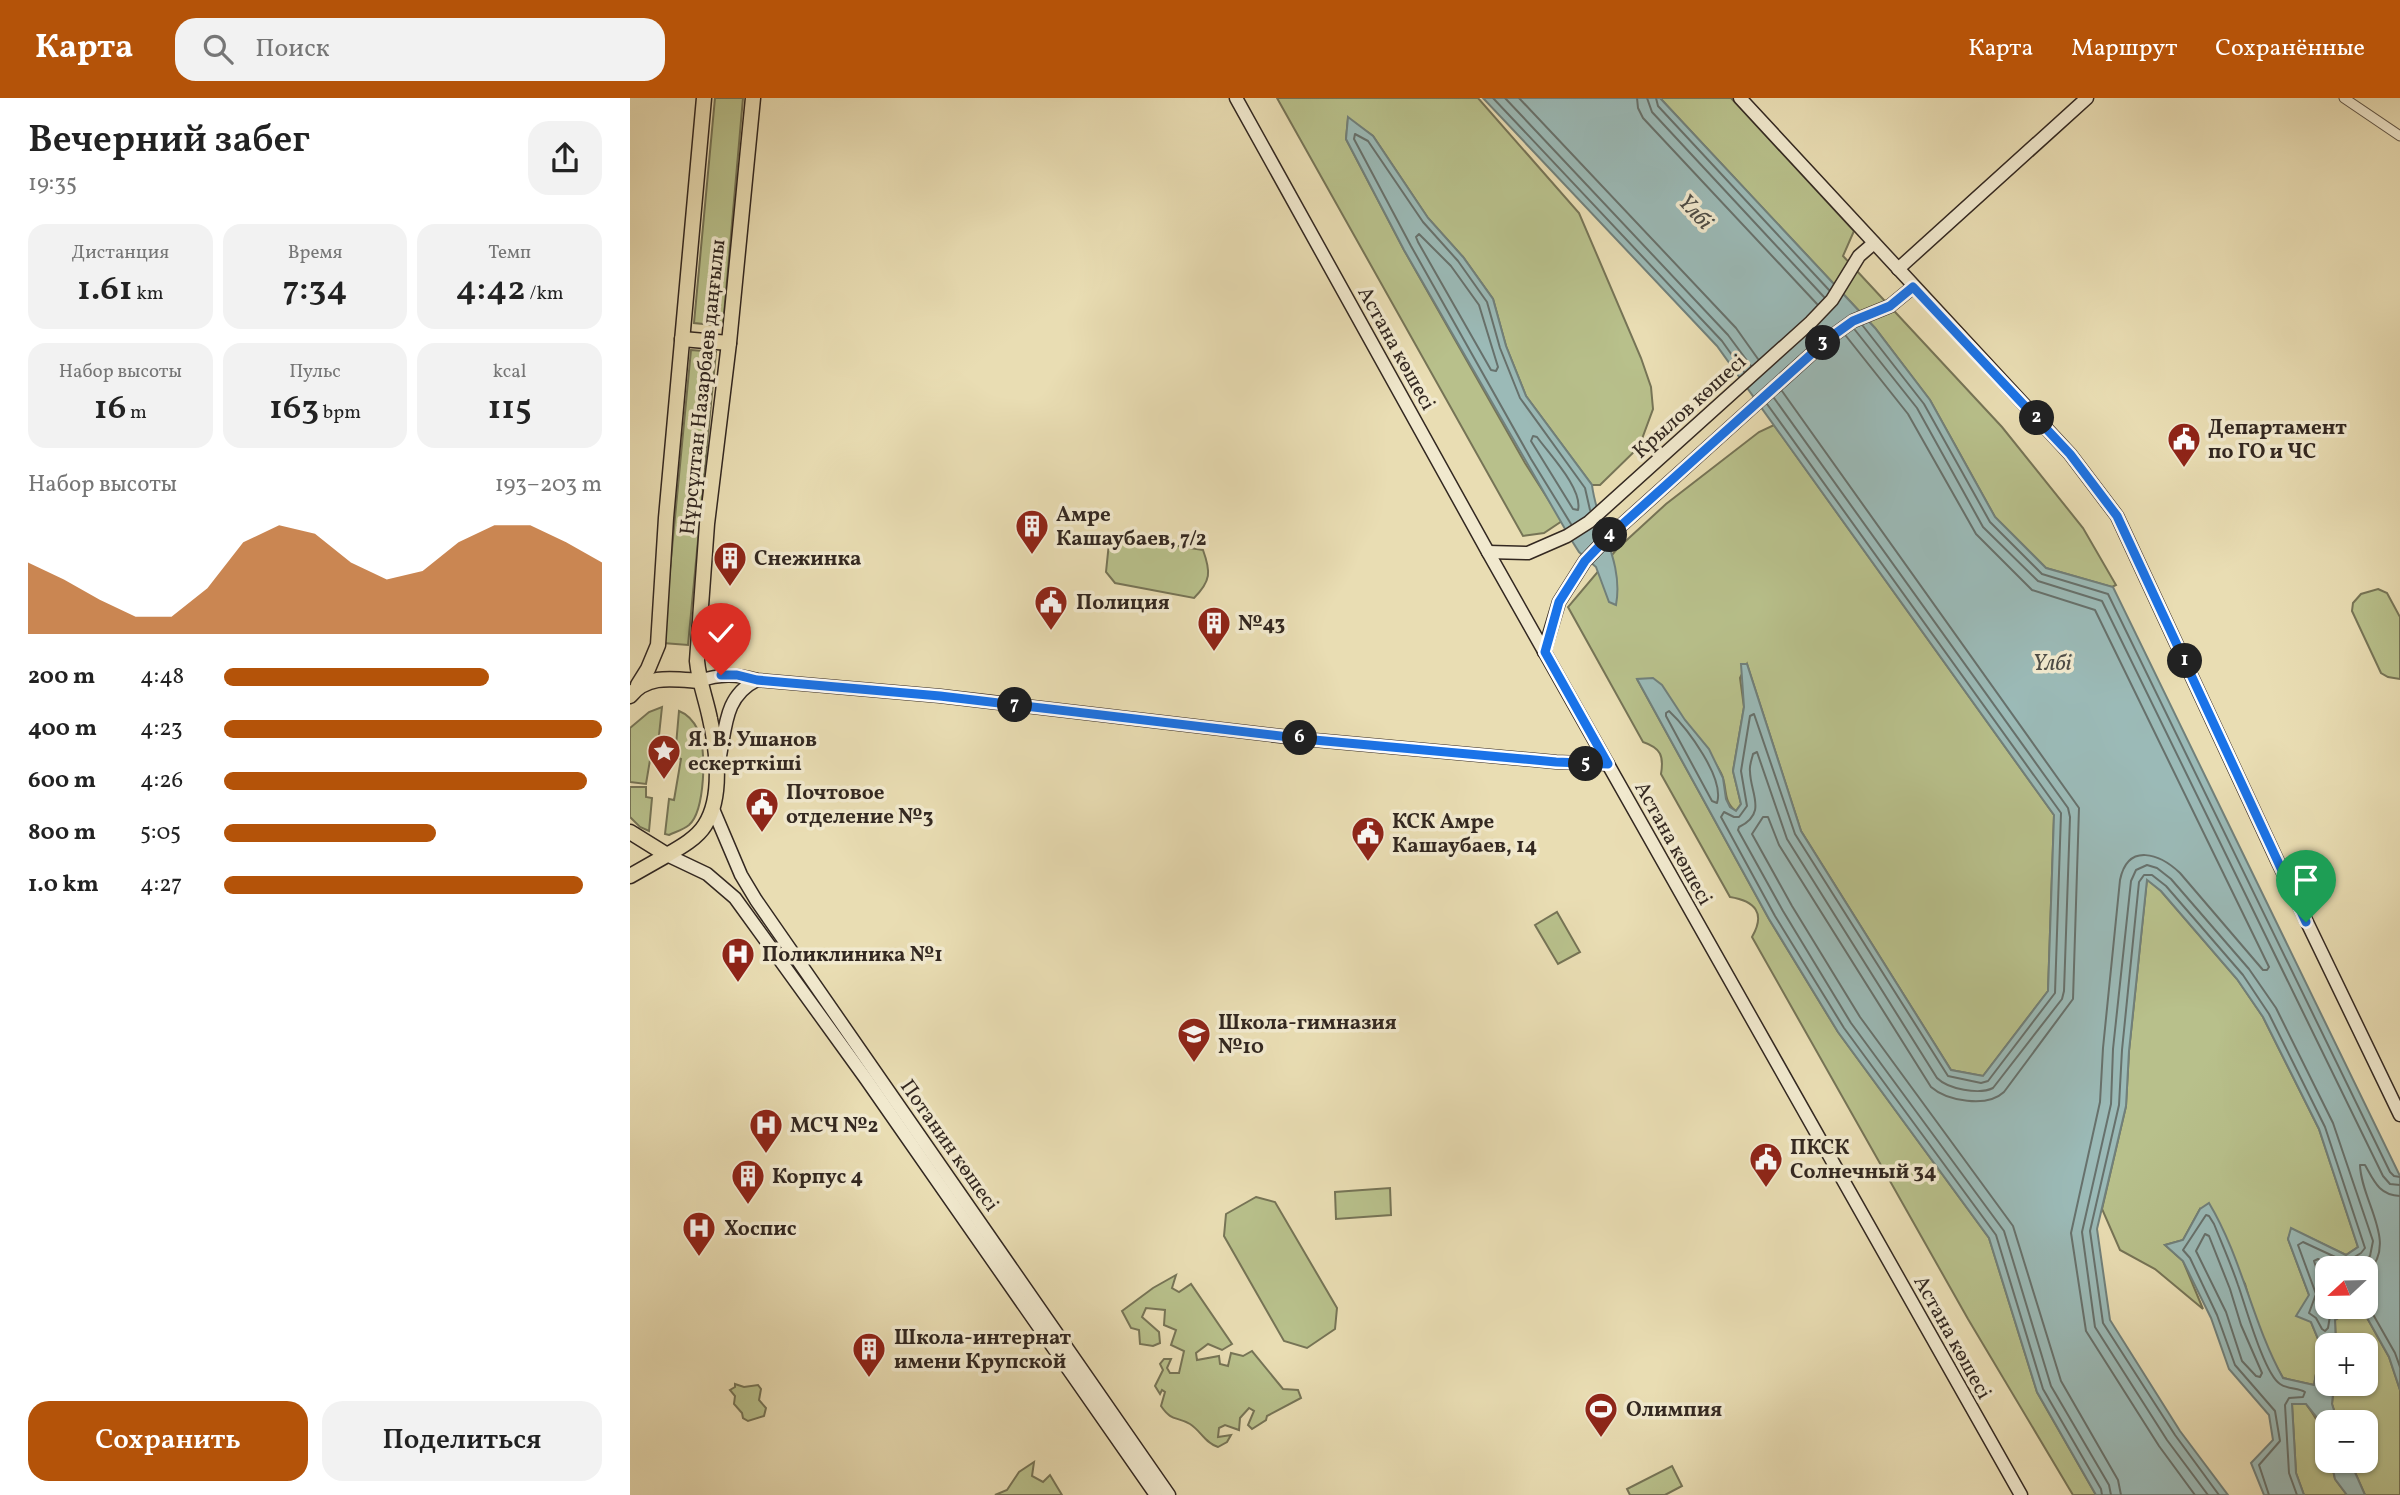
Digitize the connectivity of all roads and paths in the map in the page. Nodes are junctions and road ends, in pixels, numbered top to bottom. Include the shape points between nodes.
1 (704, 98) edge
2 (753, 98) edge
3 (1236, 98) edge
4 (1740, 98) edge
5 (2087, 98) edge
6 (2344, 98) edge
7 (2400, 136) edge
8 (1874, 243) junction
9 (1898, 270) junction
10 (1913, 287) junction
11 (682, 339) junction
12 (729, 344) junction
13 (1488, 552) junction
14 (1545, 652) junction
15 (757, 680) junction
16 (699, 681) junction
17 (634, 691) edge
18 (1608, 764) junction
19 (715, 774) junction
20 (713, 809) junction
21 (630, 832) edge
22 (667, 855) junction
23 (630, 876) edge
24 (2400, 1115) edge
25 (1156, 1495) edge
26 (1169, 1495) edge
27 (2021, 1495) edge

1 - 11 main road, Нұрсұлтан Назарбаев даңғылы
2 - 12 main road, Нұрсұлтан Назарбаев даңғылы
3 - 13 main road, Астана көшесі
4 - 8 main road
5 - 9 main road
6 - 7 street
8 - 9 main road
8 - 13 main road, Крылов көшесі via 1811,323 1609,504 1567,537 1528,553
9 - 10 main road
10 - 14 main road, Крылов көшесі via 1890,306 1853,321 1828,339 1605,540 1585,561 1559,602
10 - 24 main road via 2070,454 2117,516
11 - 12 main road
11 - 17 main road, Нұрсұлтан Назарбаев даңғылы via 657,645
12 - 16 main road, Нұрсұлтан Назарбаев даңғылы via 707,524
13 - 14 main road, Астана көшесі
14 - 18 main road, Астана көшесі
15 - 16 main road via 721,675
15 - 18 main road via 940,696 1314,740
15 - 19 main road via 734,698
16 - 17 main road, Нұрсұлтан Назарбаев даңғылы via 663,679
16 - 19 main road, Нұрсұлтан Назарбаев даңғылы via 710,719
18 - 27 main road, Астана көшесі
19 - 20 main road, Нұрсұлтан Назарбаев даңғылы
20 - 22 main road via 704,826
20 - 26 main road, Потанин көшесі via 756,900
21 - 22 main road
22 - 23 main road
22 - 25 main road, Потанин көшесі via 707,874 735,898

